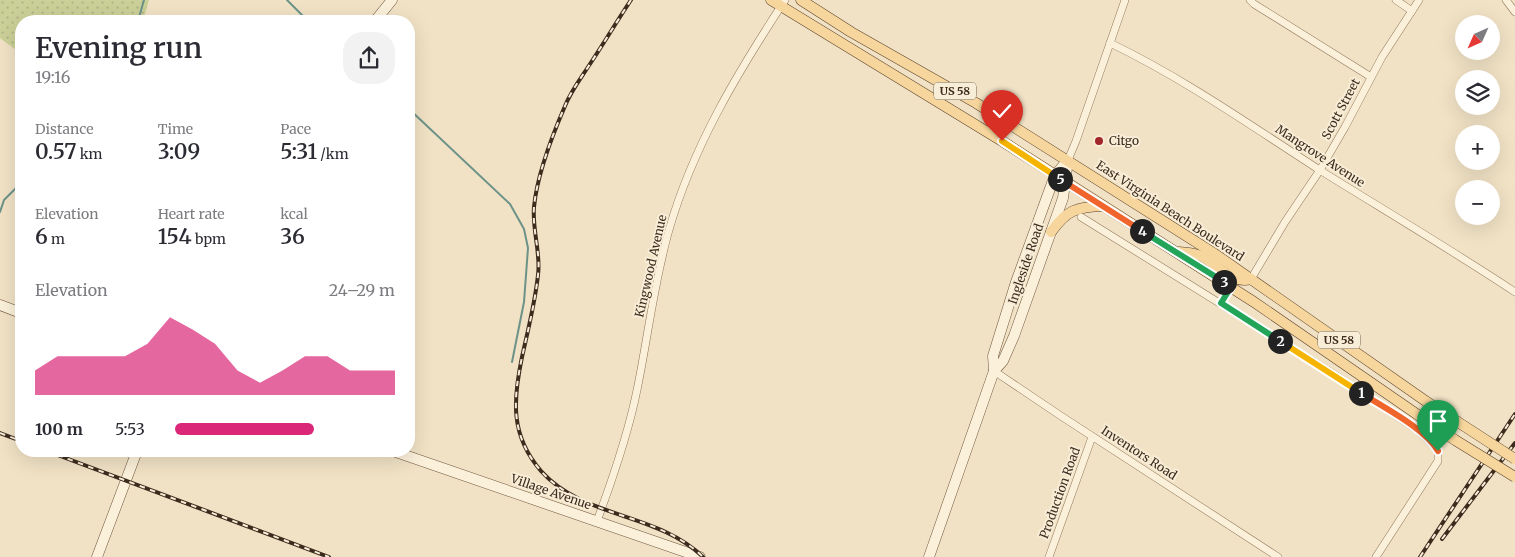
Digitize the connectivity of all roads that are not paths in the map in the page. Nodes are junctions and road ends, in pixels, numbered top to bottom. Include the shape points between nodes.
1 (392, 0) edge
2 (771, 0) edge
3 (801, 0) edge
4 (1125, 0) edge
5 (1250, 0) edge
6 (1396, 0) edge
7 (1419, 0) edge
8 (1506, 0) edge
9 (783, 3) edge
10 (1412, 10) junction
11 (1515, 12) edge
12 (380, 15) edge
13 (1110, 43) junction
14 (1371, 77) junction
15 (1068, 160) junction
16 (1320, 170) junction
17 (1055, 175) junction
18 (1066, 182) junction
19 (1103, 206) junction
20 (1081, 217) dead end
21 (1051, 232) junction
22 (1176, 252) junction
23 (1251, 279) junction
24 (1231, 287) junction
25 (1515, 292) edge
26 (1221, 303) junction
27 (1257, 304) junction
28 (0, 305) edge
29 (15, 311) edge
30 (994, 370) junction
31 (1435, 426) dead end
32 (1092, 437) junction
33 (1428, 438) junction
34 (135, 457) edge
35 (410, 457) edge
36 (1515, 459) edge
37 (1515, 477) edge
38 (597, 520) junction
39 (1275, 555) edge
40 (97, 557) edge
41 (700, 557) edge
42 (929, 557) edge
43 (1049, 557) edge
44 (1376, 557) edge

1 - 12 street
2 - 9 main road, US 58
3 - 15 main road, East Virginia Beach Boulevard / US 58
4 - 13 street, Ingleside Road
5 - 14 street
6 - 10 street
7 - 10 street, Scott Street
8 - 11 street
9 - 17 main road, US 58
9 - 38 street, Kingwood Avenue via 721,105 683,188 669,230 631,419
10 - 14 street, Scott Street
13 - 15 street, Ingleside Road
13 - 16 street, Mangrove Avenue via 1239,116
14 - 16 street, Scott Street
15 - 17 street, Ingleside Road
15 - 18 street, Ingleside Road
15 - 23 main road, East Virginia Beach Boulevard / US 58
16 - 23 street, Scott Street
16 - 25 street, Mangrove Avenue
17 - 18 main road, US 58
17 - 30 street, Ingleside Road via 1016,282 993,356
18 - 19 main road, US 58
18 - 21 street, Ingleside Road
19 - 21 main road via 1068,212
19 - 22 main road, US 58
20 - 26 street
21 - 30 street, Ingleside Road via 1014,336 1003,361
22 - 23 main road via 1202,256 1235,279
22 - 24 main road, US 58
23 - 27 main road
23 - 36 main road, East Virginia Beach Boulevard / US 58, bridge via 1426,402
24 - 26 street
24 - 27 main road, US 58
26 - 33 street
27 - 37 main road, US 58, bridge via 1455,440
28 - 29 street
30 - 32 street, Inventors Road
30 - 42 street, Ingleside Road
31 - 33 street
32 - 39 street, Inventors Road
32 - 43 street, Production Road
33 - 44 street via 1438,451 1438,461
34 - 40 street
35 - 38 street, Village Avenue
38 - 41 street, Village Avenue

